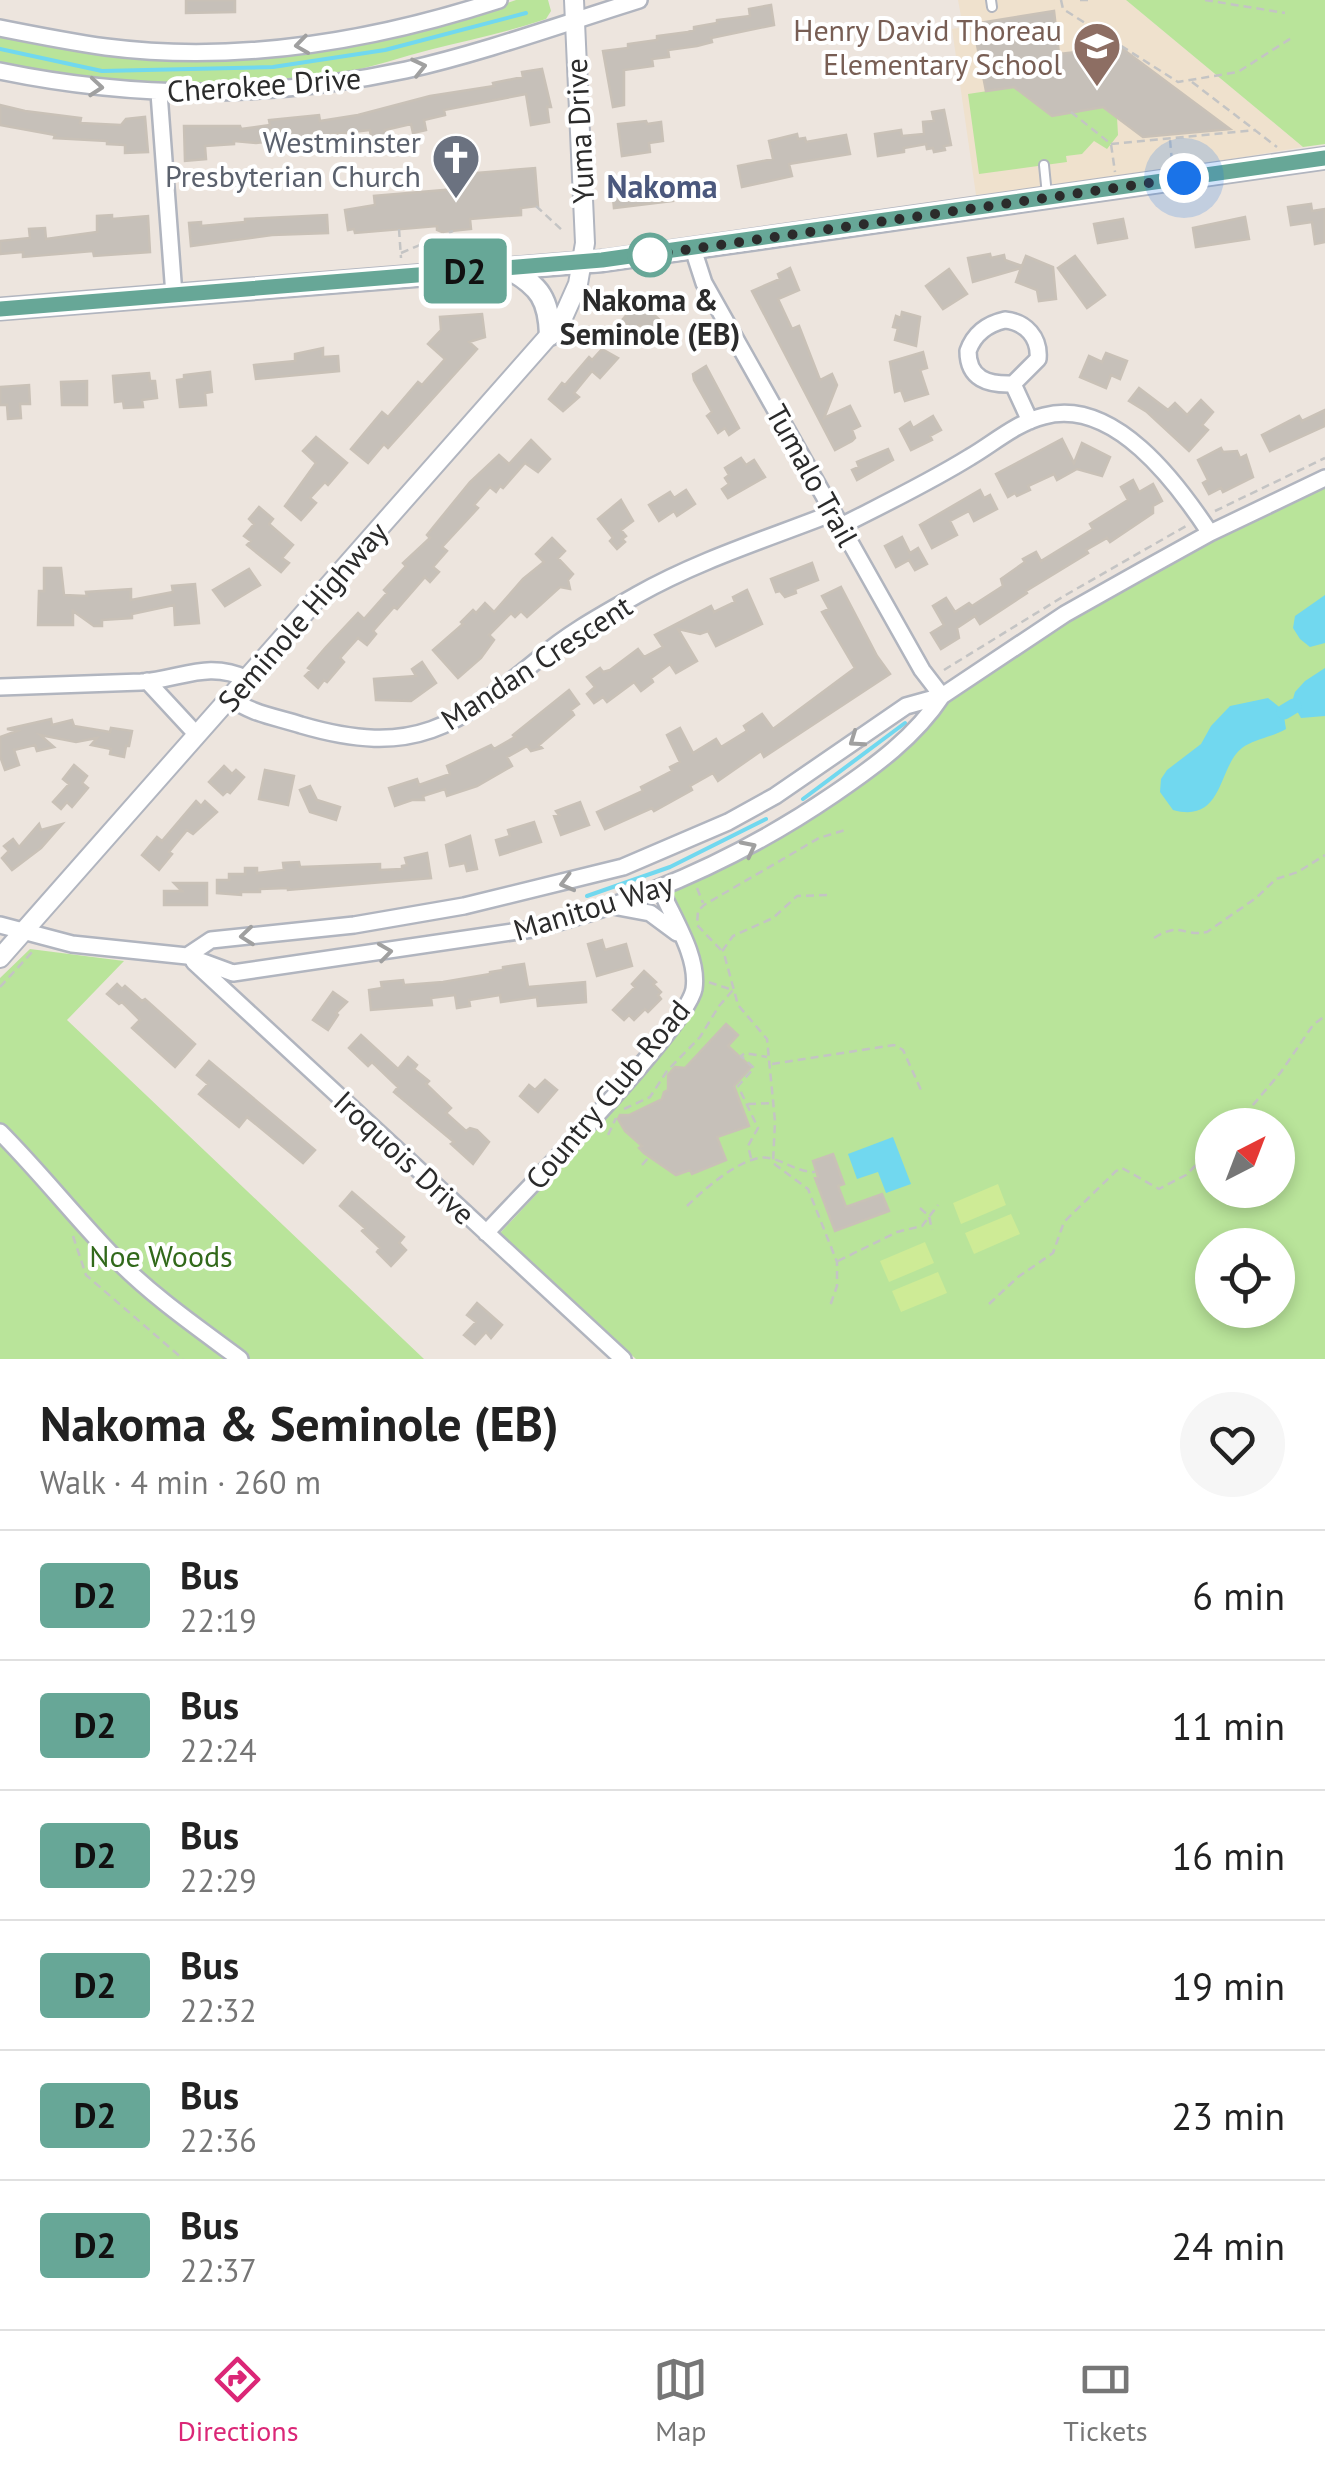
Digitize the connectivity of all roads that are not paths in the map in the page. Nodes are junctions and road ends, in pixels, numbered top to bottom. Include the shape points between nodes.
1 (499, 0) edge
2 (574, 0) edge
3 (639, 0) edge
4 (574, 20) junction
5 (0, 28) edge
6 (0, 70) edge
7 (160, 93) junction
8 (1325, 158) edge
9 (1044, 166) dead end
10 (1048, 199) junction
11 (693, 250) junction
12 (583, 262) junction
13 (507, 268) junction
14 (174, 295) junction
15 (0, 309) edge
16 (550, 335) junction
17 (1013, 384) junction
18 (1030, 421) junction
19 (1325, 478) edge
20 (837, 519) junction
21 (1210, 533) junction
22 (248, 679) junction
23 (147, 681) junction
24 (0, 688) edge
25 (942, 696) junction
26 (231, 698) junction
27 (198, 734) junction
28 (660, 888) junction
29 (608, 906) junction
30 (0, 925) edge
31 (22, 932) junction
32 (680, 936) junction
33 (188, 956) junction
34 (0, 958) edge
35 (0, 1132) edge
36 (486, 1233) junction
37 (240, 1359) edge
38 (623, 1359) edge

1 -> 5 street, Cherokee Drive via 362,38 228,52 106,47
2 - 4 street, Yuma Drive
3 - 4 street, Cherokee Drive
7 -> 4 street, Cherokee Drive via 298,88 362,78 455,58
4 - 12 street, Yuma Drive
6 -> 7 street, Cherokee Drive via 69,85
7 - 14 street
8 - 10 main road
9 - 10 lane
10 - 11 main road
11 - 12 main road
11 - 20 street, Tumalo Trail via 704,283
12 - 13 main road
12 - 16 street, Seminole Highway via 568,308
13 - 14 main road
13 - 16 main road via 545,299
14 - 15 main road
16 - 22 street, Seminole Highway
17 - 17 street via 1039,353 1026,327 1005,320 976,336 968,360 983,381
17 - 18 street
18 - 20 street, Mandan Crescent via 918,487
18 - 21 street, Mandan Crescent via 1046,414 1088,417 1126,436 1164,470
19 - 21 street, Manitou Way
20 - 25 street, Tumalo Trail
20 - 26 street, Mandan Crescent via 720,555 643,592 572,633 493,698 437,728 400,738 339,736
21 - 25 street, Manitou Way via 1065,614
22 - 23 street via 208,669
22 - 26 street, Seminole Highway
23 - 24 street
23 - 27 street
28 -> 25 street, Manitou Way via 786,828 923,725
25 -> 33 street, Manitou Way via 906,706 728,822 623,868 354,926 211,940
26 - 27 street, Seminole Highway
27 - 31 street, Seminole Highway
28 - 29 street, Manitou Way
28 - 32 street, Country Club Road
29 - 32 street via 650,914
33 -> 29 street, Manitou Way via 233,973 532,929
30 - 31 street, Manitou Way
31 - 33 street, Manitou Way
31 - 34 street, Seminole Highway
32 - 36 street, Country Club Road via 694,980 689,1004
33 - 36 street, Iroquois Drive
35 - 37 street via 114,1257
36 - 38 street, Iroquois Drive

